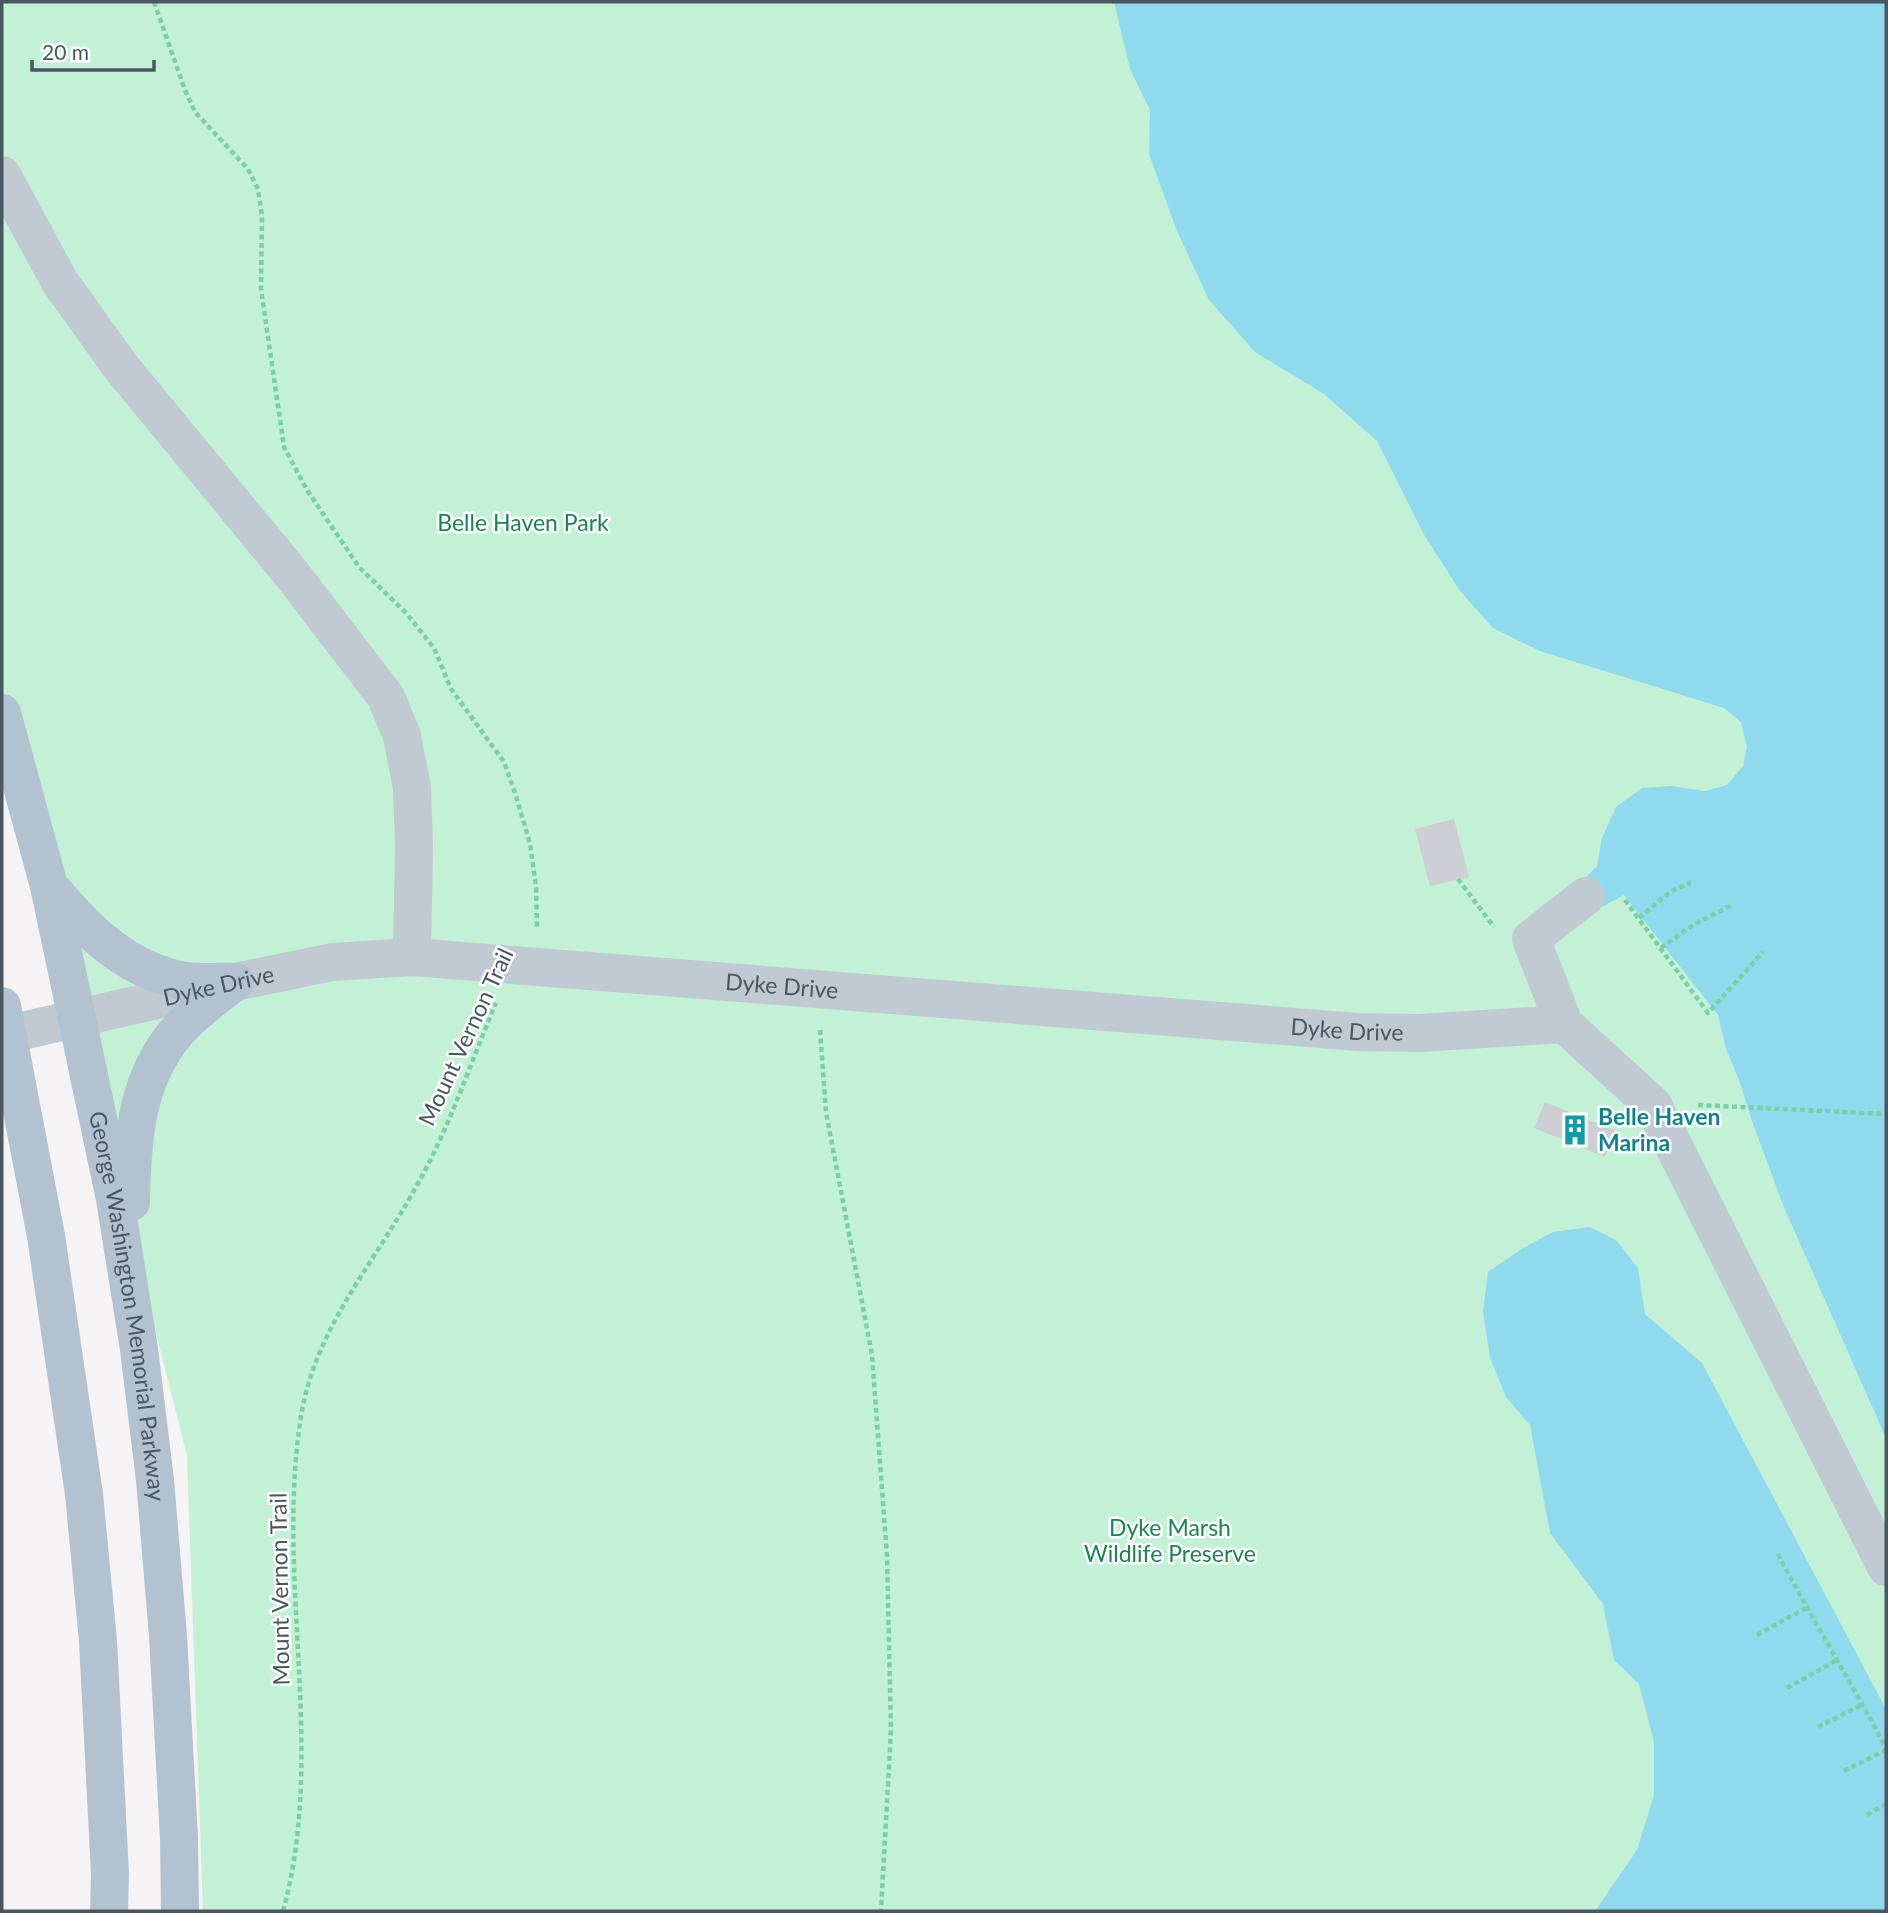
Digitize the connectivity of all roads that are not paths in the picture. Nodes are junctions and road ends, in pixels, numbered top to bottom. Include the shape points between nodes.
1 (2, 175) edge
2 (2, 712) edge
3 (49, 886) junction
4 (1600, 901) road end
5 (412, 957) junction
6 (234, 982) junction
7 (77, 1019) junction
8 (5, 1020) edge
9 (1564, 1024) junction
10 (129, 1289) junction
11 (1886, 1567) edge
12 (109, 1911) edge
13 (180, 1911) edge

1 - 5 street via 60,282 121,367 290,572 386,698 402,736 412,788
2 - 3 main road, George Washington Memorial Parkway
3 - 6 main road via 104,944 138,965 176,980
3 - 7 main road, George Washington Memorial Parkway
4 - 9 street via 1531,939
5 - 6 street, Dyke Drive via 332,962
5 - 9 street, Dyke Drive via 1358,1032
6 - 7 street, Dyke Drive
6 - 10 main road via 183,1026 146,1082 131,1157
7 - 8 street, Dyke Drive
7 - 10 main road, George Washington Memorial Parkway
8 - 12 main road via 46,1236 84,1494 98,1641
9 - 11 street via 1653,1105
10 - 13 main road, George Washington Memorial Parkway via 155,1480 169,1650

